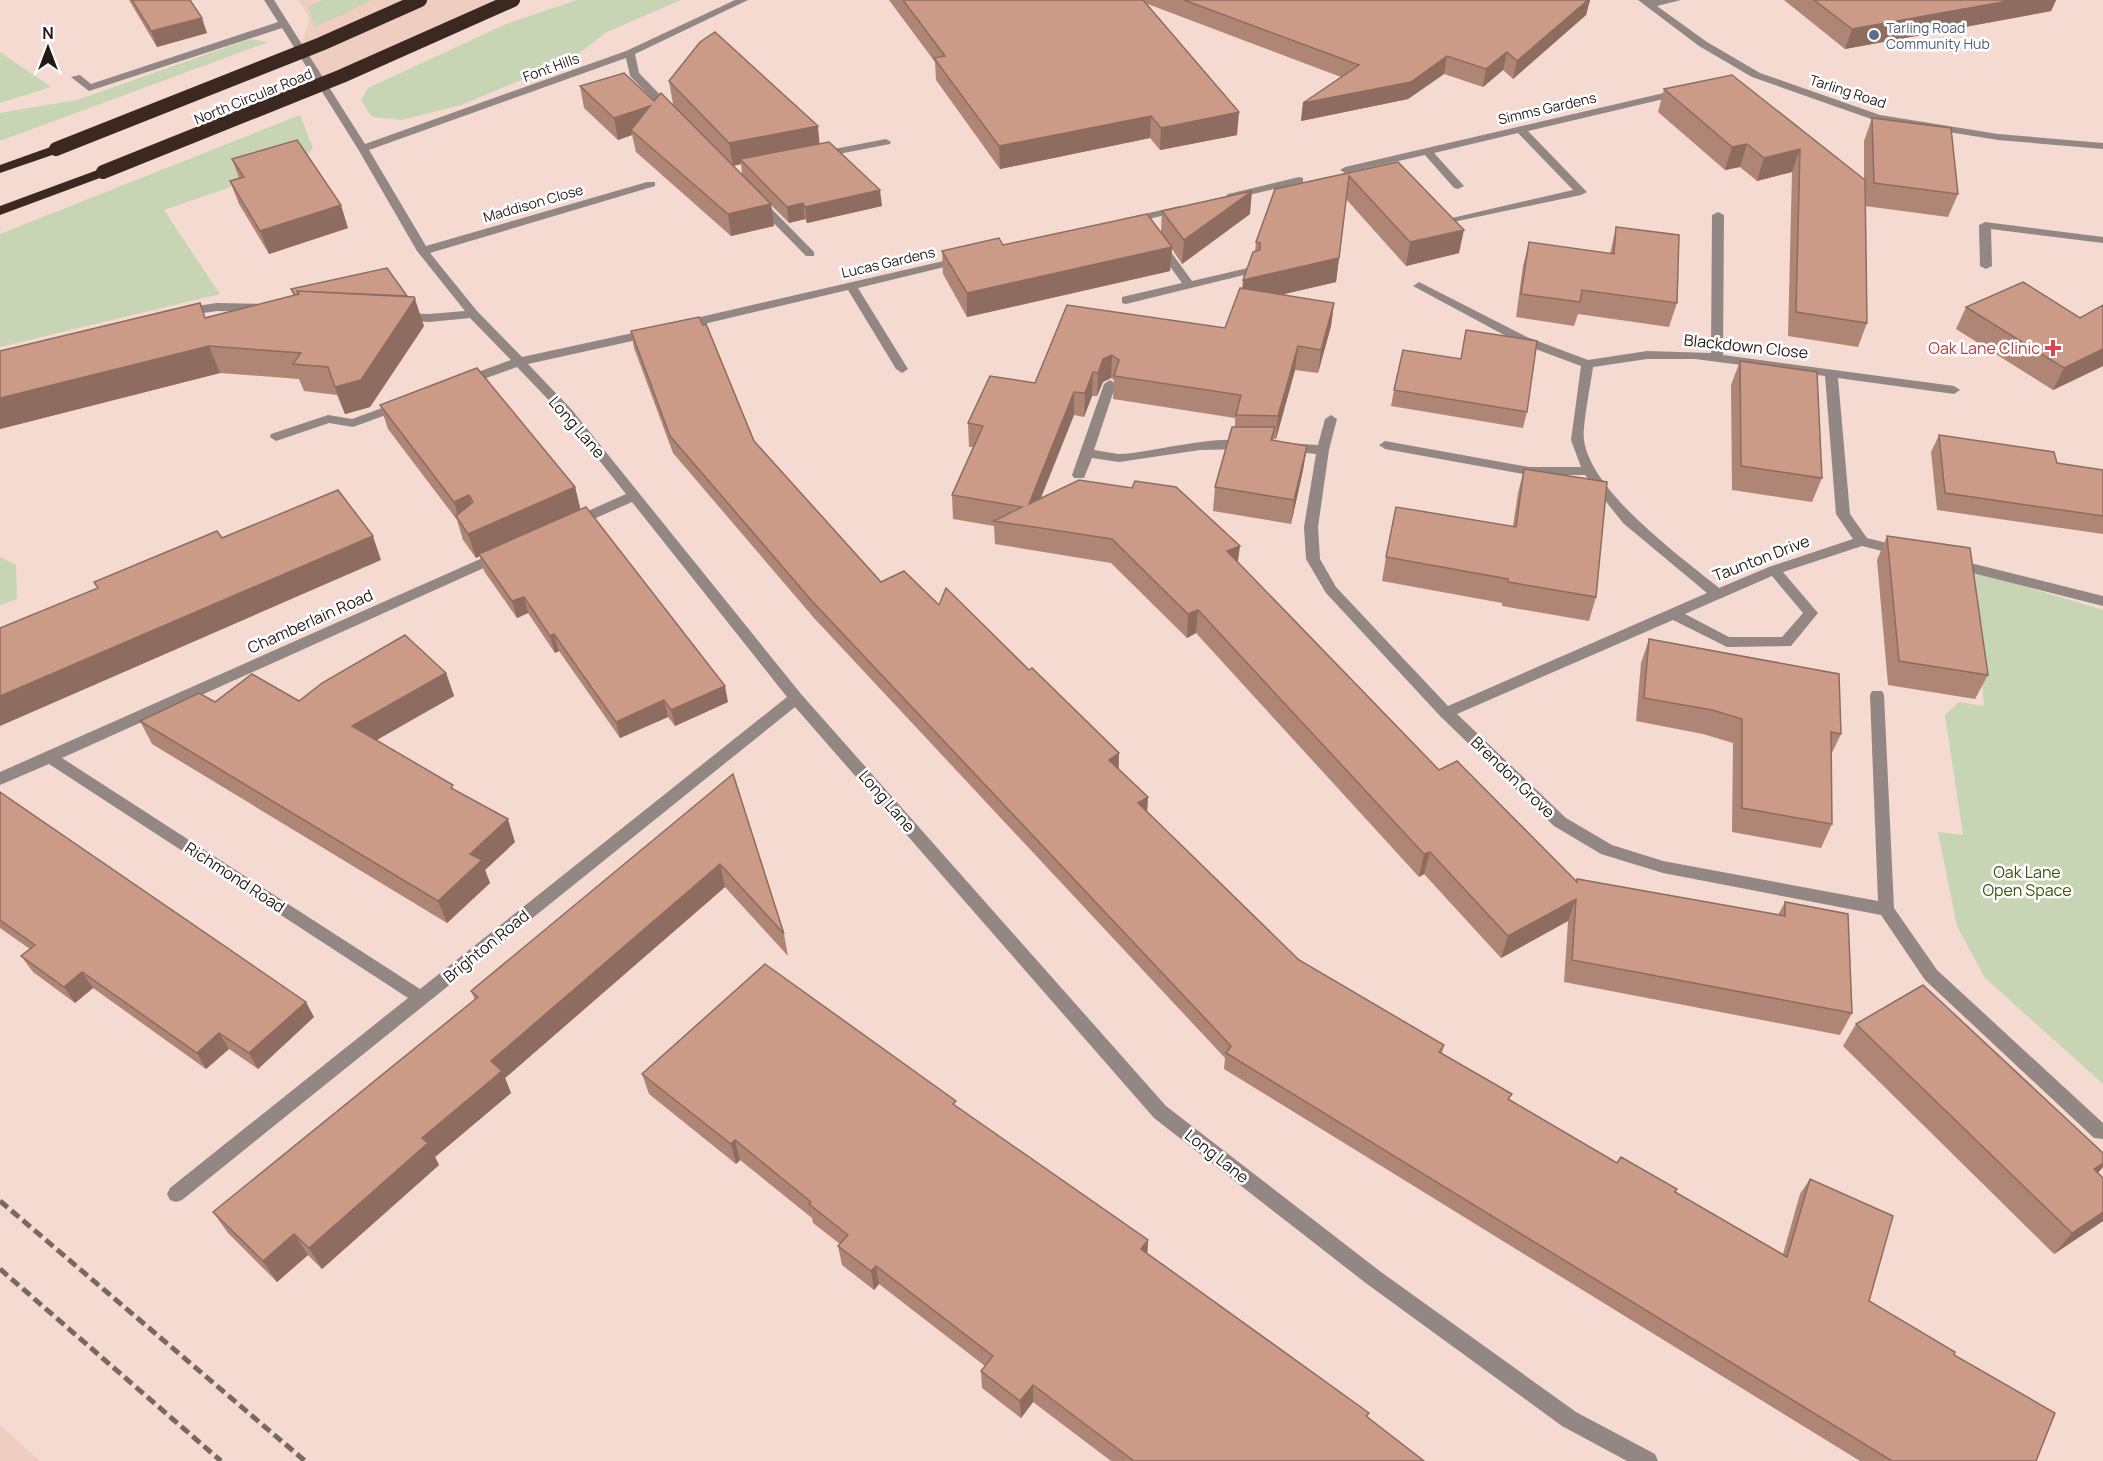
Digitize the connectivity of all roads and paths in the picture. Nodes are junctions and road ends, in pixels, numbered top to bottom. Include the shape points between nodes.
1 (269, 0) edge
2 (420, 0) edge
3 (513, 0) edge
4 (743, 0) edge
5 (1676, 0) edge
6 (1646, 2) edge
7 (283, 24) junction
8 (630, 52) junction
9 (1756, 75) junction
10 (76, 77) dead end
11 (1735, 80) edge
12 (1692, 90) edge
13 (682, 123) edge
14 (1520, 129) junction
15 (886, 142) dead end
16 (2103, 146) edge
17 (363, 149) junction
18 (1427, 151) junction
19 (808, 157) edge
20 (0, 169) edge
21 (1345, 170) dead end
22 (1299, 180) dead end
23 (651, 184) dead end
24 (1458, 186) dead end
25 (754, 196) edge
26 (1220, 199) edge
27 (1198, 204) edge
28 (0, 211) edge
29 (1718, 214) dead end
30 (1119, 223) edge
31 (1443, 223) edge
32 (1148, 227) junction
33 (2103, 240) edge
34 (423, 251) junction
35 (810, 254) dead end
36 (974, 257) edge
37 (1986, 266) dead end
38 (1252, 270) edge
39 (1189, 285) junction
40 (851, 286) junction
41 (1419, 286) dead end
42 (1126, 300) dead end
43 (275, 309) edge
44 (472, 314) junction
45 (173, 315) edge
46 (385, 316) edge
47 (1717, 358) junction
48 (518, 362) junction
49 (1587, 364) junction
50 (902, 369) dead end
51 (1831, 372) junction
52 (1110, 384) edge
53 (449, 387) edge
54 (1954, 390) dead end
55 (417, 399) edge
56 (1331, 419) dead end
57 (276, 437) dead end
58 (1385, 445) dead end
59 (1323, 450) junction
60 (1087, 453) junction
61 (1589, 471) junction
62 (1079, 476) dead end
63 (635, 495) junction
64 (561, 528) edge
65 (1862, 541) junction
66 (518, 548) edge
67 (1919, 555) edge
68 (1942, 561) edge
69 (1774, 570) junction
70 (1717, 594) junction
71 (2103, 601) edge
72 (1673, 614) junction
73 (1877, 695) dead end
74 (796, 698) junction
75 (1446, 713) junction
76 (50, 757) junction
77 (0, 779) edge
78 (1886, 909) junction
79 (421, 998) junction
80 (2100, 1132) dead end
81 (176, 1194) dead end
82 (1648, 1461) edge

1 - 7 street, Long Lane
2 - 20 highway, North Circular Road, bridge via 310,48
3 - 28 highway, North Circular Road, bridge via 342,76
4 - 8 street, Font Hills
5 - 6 street
6 - 9 street, Tarling Road via 1703,44
7 - 10 street via 89,88
7 - 17 street, Long Lane
8 - 13 street via 634,74
8 - 17 street, Font Hills
9 - 11 street
9 - 16 street, Tarling Road via 1878,118 1998,137
12 - 14 street, Simms Gardens
14 - 18 street, Simms Gardens
14 - 31 street via 1581,192
15 - 19 street
17 - 34 street, Long Lane
18 - 21 street, Simms Gardens
18 - 24 street
22 - 26 street
23 - 34 street, Maddison Close
25 - 35 street
27 - 32 street
29 - 47 street
30 - 32 street
32 - 39 street
33 - 37 street via 1985,225
34 - 44 street, Long Lane
36 - 40 street, Lucas Gardens
38 - 39 street
39 - 42 street
40 - 48 street, Lucas Gardens
40 - 50 street
41 - 49 street, Blackdown Close via 1523,339
43 - 45 street via 217,307
44 - 46 street via 429,318
44 - 48 street, Long Lane
47 - 49 street, Blackdown Close via 1647,355
47 - 51 street, Blackdown Close
48 - 53 street, Lucas Gardens
48 - 63 street, Long Lane via 568,413
49 - 61 street via 1577,440
51 - 54 street, Blackdown Close
51 - 65 street via 1843,514
52 - 60 street
55 - 57 street via 353,423 328,419
56 - 59 street, Brendon Grove
58 - 61 street via 1528,471
59 - 60 street via 1265,445 1200,446 1119,458
59 - 75 street, Brendon Grove via 1311,527 1313,559 1331,590
60 - 62 street
61 - 70 street via 1628,520
63 - 64 street
63 - 74 street, Long Lane
65 - 67 street
65 - 69 street, Taunton Drive
66 - 76 street, Chamberlain Road
68 - 71 street
69 - 70 street, Taunton Drive
69 - 72 street via 1811,613 1786,642 1727,642
70 - 72 street, Taunton Drive
72 - 75 street, Taunton Drive
73 - 78 street
74 - 79 street, Brighton Road
74 - 82 street, Long Lane via 1160,1112 1374,1278 1569,1419
75 - 78 street, Brendon Grove via 1560,822 1607,850 1663,867
76 - 77 street, Chamberlain Road
76 - 79 street, Richmond Road
78 - 80 street via 1931,975
79 - 81 street, Brighton Road

